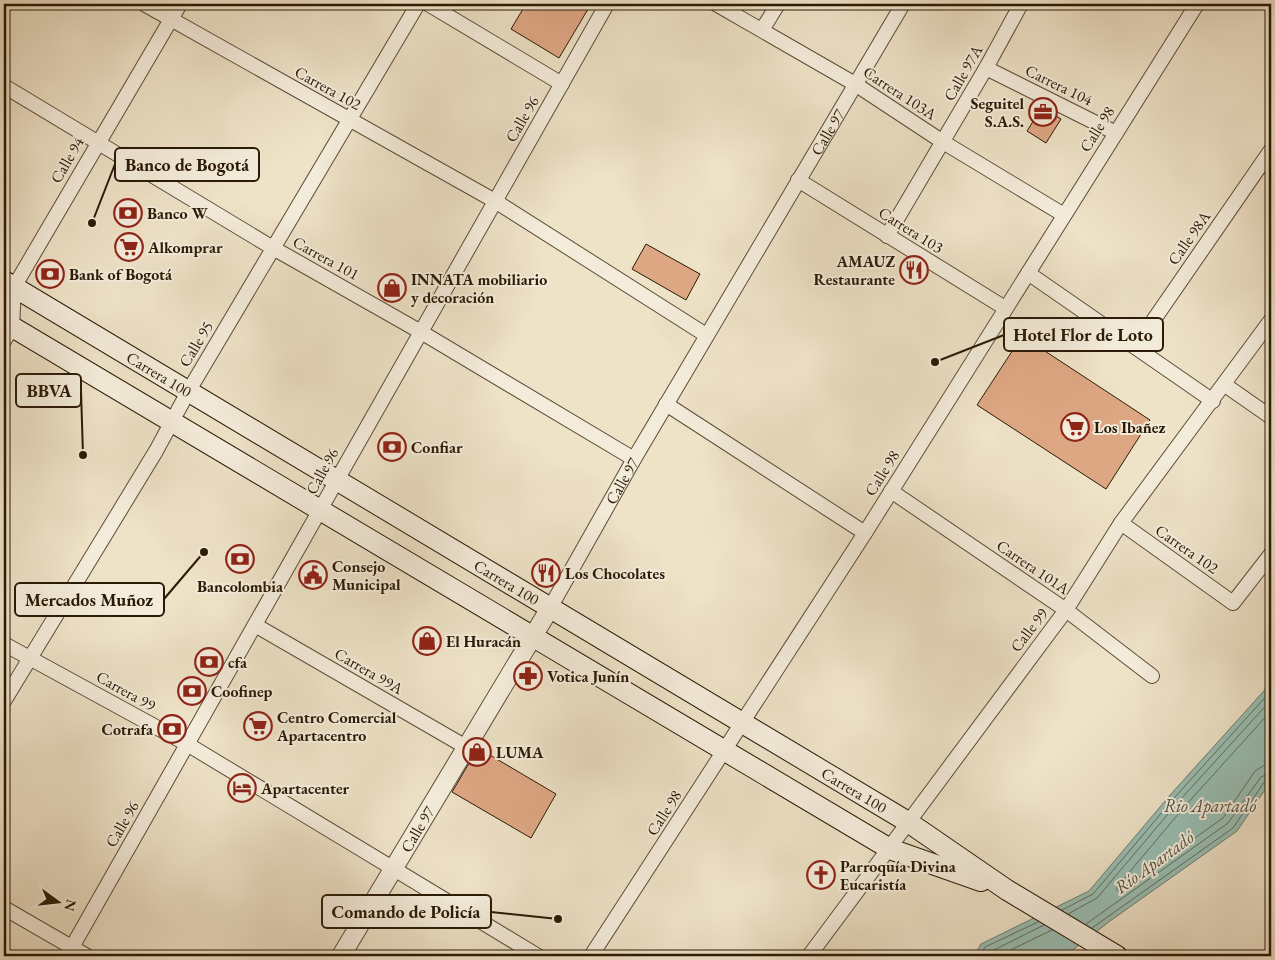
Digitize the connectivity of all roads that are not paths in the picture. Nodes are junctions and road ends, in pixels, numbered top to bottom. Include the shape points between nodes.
1 (144, 4) edge
2 (180, 4) edge
3 (418, 4) edge
4 (428, 4) edge
5 (607, 4) edge
6 (716, 4) edge
7 (778, 4) edge
8 (902, 4) edge
9 (1021, 4) edge
10 (1197, 4) edge
11 (171, 19) junction
12 (762, 30) junction
13 (986, 68) junction
14 (562, 84) junction
15 (855, 84) junction
16 (4, 86) edge
17 (349, 120) junction
18 (1116, 133) junction
19 (98, 142) junction
20 (943, 142) junction
21 (1271, 150) edge
22 (798, 180) junction
23 (495, 201) junction
24 (1064, 215) junction
25 (886, 236) junction
26 (273, 248) junction
27 (1028, 273) junction
28 (9, 284) edge
29 (1005, 308) junction
30 (1271, 320) edge
31 (7, 329) edge
32 (421, 332) junction
33 (706, 335) junction
34 (1136, 347) junction
35 (1224, 385) junction
36 (188, 392) junction
37 (1213, 401) junction
38 (666, 404) junction
39 (1271, 417) edge
40 (172, 422) junction
41 (634, 459) junction
42 (337, 480) junction
43 (891, 491) junction
44 (320, 510) junction
45 (1121, 523) junction
46 (865, 533) junction
47 (1271, 554) edge
48 (550, 608) junction
49 (1066, 610) junction
50 (255, 625) junction
51 (533, 636) junction
52 (4, 644) edge
53 (30, 659) junction
54 (1152, 676) dead end
55 (4, 701) edge
56 (743, 724) junction
57 (187, 744) junction
58 (466, 747) junction
59 (726, 751) junction
60 (908, 822) junction
61 (890, 849) junction
62 (394, 868) junction
63 (1007, 890) junction
64 (4, 908) edge
65 (70, 951) edge
66 (87, 956) edge
67 (341, 956) edge
68 (538, 956) edge
69 (592, 956) edge
70 (809, 956) edge
71 (1117, 956) edge

1 - 11 street, Carrera 102
2 - 11 street, Calle 94
3 - 17 street, Calle 95
4 - 14 street
5 - 14 street, Calle 96
6 - 12 street, Carrera 103A
7 - 12 street
8 - 15 street, Calle 97
9 - 13 street, Calle 97A
10 - 18 street, Calle 98
11 - 17 street, Carrera 102
11 - 19 street, Calle 94
12 - 15 street, Carrera 103A
13 - 18 street, Carrera 104
13 - 20 street, Calle 97A
14 - 23 street, Calle 96
15 - 20 street, Carrera 103A
15 - 22 street, Calle 97
16 - 19 street, Carrera 101
17 - 23 street, Carrera 102
17 - 26 street, Calle 95
18 - 24 street, Calle 98
19 - 26 street, Carrera 101
19 - 28 street, Calle 94
20 - 24 street, Carrera 103A
20 - 25 street, Calle 97A
21 - 34 street, Calle 98A
22 - 25 street, Carrera 103
22 - 33 street, Calle 97
23 - 32 street, Calle 96
23 - 33 street, Carrera 102
24 - 27 street, Calle 98
25 - 29 street, Carrera 103
26 - 32 street, Carrera 101
26 - 36 street, Calle 95
27 - 29 street, Calle 98
27 - 34 street
28 - 31 street, Calle 94
28 - 36 main road, Carrera 100
29 - 43 street, Calle 98
30 - 35 street, Calle 99
31 - 40 main road, Carrera 100
32 - 41 street, Carrera 101
32 - 42 street, Calle 96
33 - 38 street, Calle 97
34 - 37 street
35 - 37 street, Calle 99
35 - 39 street
36 - 40 street, Calle 95
36 - 42 main road, Carrera 100
37 - 45 street, Calle 99
38 - 41 street, Calle 97
38 - 46 street
40 - 44 main road, Carrera 100
40 - 53 street, Calle 95
41 - 48 street, Calle 97
42 - 44 street, Calle 96
42 - 48 main road, Carrera 100
43 - 46 street, Calle 98
43 - 49 street, Carrera 101A
44 - 50 street, Calle 96
44 - 51 main road, Carrera 100
45 - 47 street, Carrera 102 via 1233,603
45 - 49 street, Calle 99
46 - 56 street, Calle 98
48 - 51 street, Calle 97
48 - 56 main road, Carrera 100
49 - 54 street, Carrera 101A
49 - 60 street, Calle 99
50 - 57 street, Calle 96
50 - 58 street, Carrera 99A
51 - 58 street, Calle 97
51 - 59 main road, Carrera 100
52 - 53 street, Carrera 99
53 - 55 street, Calle 95
53 - 57 street, Carrera 99
56 - 59 street, Calle 98
56 - 60 main road, Carrera 100
57 - 62 street, Carrera 99
57 - 65 street, Calle 96
58 - 62 street, Calle 97
59 - 61 main road, Carrera 100
59 - 69 street, Calle 98
60 - 61 street, Calle 99
60 - 63 main road, Carrera 100
61 - 63 main road, Carrera 100
61 - 70 street, Calle 99
62 - 67 street, Calle 97
62 - 68 street, Carrera 99
63 - 71 main road, Carrera 100
64 - 65 street
65 - 66 street

